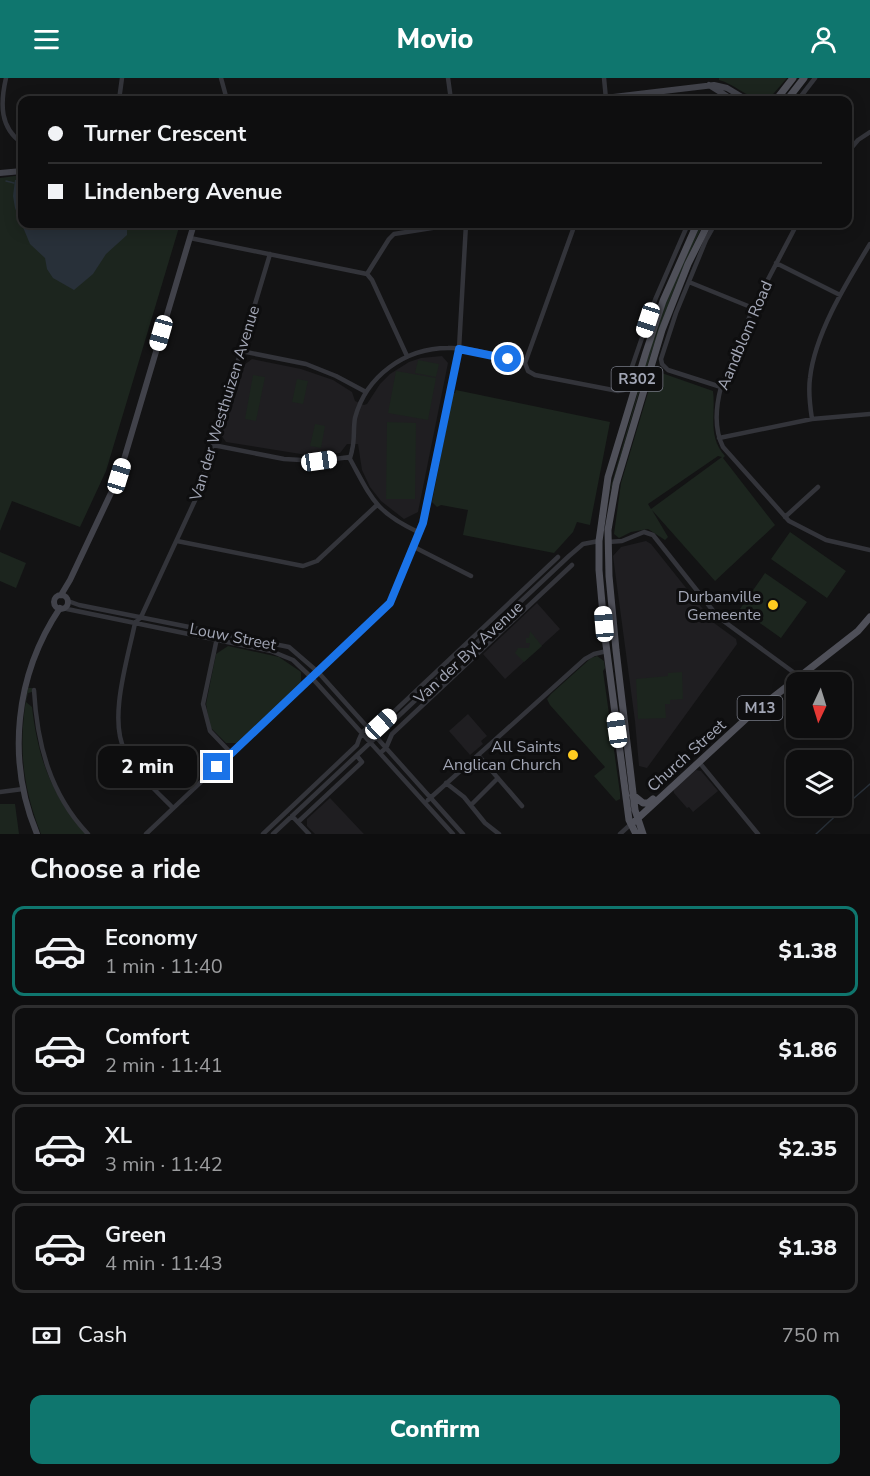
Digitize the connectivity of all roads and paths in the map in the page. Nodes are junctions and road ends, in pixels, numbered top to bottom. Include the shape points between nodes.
1 (6, 78) edge
2 (123, 78) edge
3 (221, 78) edge
4 (448, 78) edge
5 (604, 78) edge
6 (793, 78) edge
7 (804, 78) edge
8 (816, 78) edge
9 (709, 85) junction
10 (120, 96) edge
11 (226, 96) edge
12 (450, 96) edge
13 (606, 96) edge
14 (628, 96) edge
15 (727, 96) edge
16 (739, 96) edge
17 (779, 96) edge
18 (790, 96) edge
19 (801, 96) edge
20 (870, 132) edge
21 (18, 140) edge
22 (852, 147) edge
23 (18, 171) edge
24 (0, 173) edge
25 (193, 228) edge
26 (432, 228) edge
27 (466, 228) edge
28 (574, 228) edge
29 (686, 228) edge
30 (695, 228) edge
31 (706, 228) edge
32 (714, 228) edge
33 (795, 228) edge
34 (190, 238) junction
35 (870, 245) edge
36 (270, 254) junction
37 (776, 263) junction
38 (367, 274) junction
39 (689, 282) junction
40 (840, 295) junction
41 (753, 308) junction
42 (459, 349) junction
43 (241, 351) junction
44 (407, 356) junction
45 (525, 363) junction
46 (721, 387) junction
47 (366, 392) junction
48 (870, 414) edge
49 (812, 420) junction
50 (719, 438) junction
51 (213, 445) junction
52 (350, 457) junction
53 (818, 488) dead end
54 (377, 505) junction
55 (785, 517) junction
56 (420, 532) junction
57 (177, 541) junction
58 (599, 541) junction
59 (608, 542) junction
60 (414, 547) junction
61 (870, 550) edge
62 (558, 557) dead end
63 (572, 565) dead end
64 (471, 576) dead end
65 (537, 587) junction
66 (543, 592) junction
67 (65, 598) junction
68 (59, 607) junction
69 (141, 617) junction
70 (870, 617) edge
71 (135, 623) junction
72 (870, 629) edge
73 (858, 632) junction
74 (218, 633) junction
75 (216, 640) junction
76 (616, 650) junction
77 (607, 651) junction
78 (318, 672) junction
79 (793, 672) edge
80 (806, 672) edge
81 (312, 678) junction
82 (786, 688) edge
83 (34, 690) dead end
84 (367, 728) junction
85 (362, 732) junction
86 (376, 737) junction
87 (371, 742) junction
88 (386, 748) junction
89 (231, 753) junction
90 (380, 753) junction
91 (478, 755) junction
92 (357, 756) junction
93 (368, 757) dead end
94 (362, 762) junction
95 (698, 762) junction
96 (498, 778) junction
97 (446, 783) junction
98 (23, 789) junction
99 (667, 791) junction
100 (0, 792) edge
101 (633, 795) junction
102 (430, 798) junction
103 (424, 802) junction
104 (471, 805) junction
105 (522, 806) dead end
106 (173, 808) junction
107 (292, 816) junction
108 (298, 822) junction
109 (634, 822) junction
110 (281, 826) junction
111 (284, 832) dead end
112 (38, 834) edge
113 (88, 834) edge
114 (146, 834) edge
115 (263, 834) edge
116 (273, 834) edge
117 (309, 834) edge
118 (453, 834) edge
119 (463, 834) edge
120 (499, 834) edge
121 (620, 834) edge
122 (636, 834) edge
123 (643, 834) edge
124 (758, 834) edge

1 - 21 street via 1,119 8,133
2 - 10 street
3 - 11 street
4 - 12 street
5 - 13 street
6 - 17 main road
7 - 18 main road
8 - 19 street
9 - 14 street
9 - 15 street
9 - 16 street via 724,87
20 - 22 street
23 - 24 street
25 - 34 street
26 - 38 street via 394,234
27 - 42 street
28 - 45 street
29 - 45 street via 655,300 624,390 535,375
30 - 58 main road, R302 via 645,352 608,477
31 - 59 main road, R302 via 659,340 616,484
32 - 39 street
33 - 37 street, Aandblom Road
34 - 36 street
34 - 67 street via 119,476
35 - 40 street
36 - 38 street
36 - 43 street, Van der Westhuizen Avenue
37 - 40 street
37 - 41 street, Aandblom Road
38 - 44 street
39 - 41 street
39 - 46 street via 661,362 668,370
40 - 49 street via 811,369
41 - 46 street, Aandblom Road
42 - 44 street via 430,349
42 - 45 street
42 - 56 street
43 - 47 street via 306,364
43 - 51 street, Van der Westhuizen Avenue
44 - 47 street via 387,369
46 - 50 street, Aandblom Road via 717,410
47 - 52 street via 355,418
48 - 49 street
49 - 50 street
50 - 55 street
51 - 52 street via 284,459 319,461
51 - 57 street, Van der Westhuizen Avenue via 198,494
52 - 54 street
53 - 55 street
54 - 56 street via 392,518
54 - 57 street via 317,561 303,566
55 - 61 street via 826,540
56 - 60 street
57 - 69 street, Van der Westhuizen Avenue
58 - 59 street
58 - 65 street, Van der Byl Avenue via 579,547
58 - 77 main road, R302
59 - 76 main road, R302
59 - 79 street via 644,532 653,534 718,617
60 - 64 street
60 - 78 street via 390,603
62 - 84 street, Van der Byl Avenue via 381,724
63 - 66 street
65 - 66 street
65 - 86 street, Van der Byl Avenue
66 - 88 street via 392,734
67 - 68 street via 67,606
67 - 68 street via 56,598
67 - 69 street, Louw Street via 79,605
68 - 71 street, Louw Street
68 - 98 street via 31,667 22,703 19,745
69 - 71 street, Van der Westhuizen Avenue
69 - 74 street, Louw Street
70 - 73 main road, Church Street / M13
71 - 75 street, Louw Street
71 - 106 street via 117,721 125,752
72 - 73 main road, Church Street / M13
73 - 80 main road, Church Street / M13
74 - 75 street
74 - 78 street, Louw Street via 288,646
75 - 81 street, Louw Street via 280,653
75 - 89 street via 203,704 210,731
76 - 77 street
76 - 101 main road, R302
77 - 91 street via 585,659
77 - 109 main road, R302
78 - 81 street
78 - 84 street, Louw Street
81 - 85 street, Louw Street
81 - 89 street
82 - 95 main road, Church Street / M13
83 - 113 street via 46,766 64,804
84 - 85 street, Van der Byl Avenue
84 - 86 street, Louw Street
85 - 87 street, Louw Street
85 - 115 street, Van der Byl Avenue via 357,745
86 - 87 street, Van der Byl Avenue
86 - 88 street, Louw Street
87 - 90 street, Louw Street
87 - 92 street, Van der Byl Avenue
88 - 90 street
88 - 102 street, Louw Street
89 - 106 street
90 - 103 street, Louw Street
91 - 96 street
91 - 97 street
92 - 94 street
92 - 107 street, Van der Byl Avenue
93 - 94 street
94 - 108 street
95 - 99 main road, Church Street / M13
95 - 124 street
96 - 104 street
96 - 105 street
97 - 102 street
97 - 104 street
98 - 100 street
98 - 112 street
99 - 101 main road via 646,803
99 - 109 main road, Church Street / M13
101 - 109 main road, R302
102 - 103 street
102 - 119 street, Louw Street
103 - 118 street, Louw Street
104 - 120 street
106 - 114 street
107 - 108 street
107 - 110 street, Van der Byl Avenue
108 - 117 street
109 - 121 street, Church Street
109 - 122 main road, R302
109 - 123 main road, R302
110 - 111 street
110 - 116 street, Van der Byl Avenue

